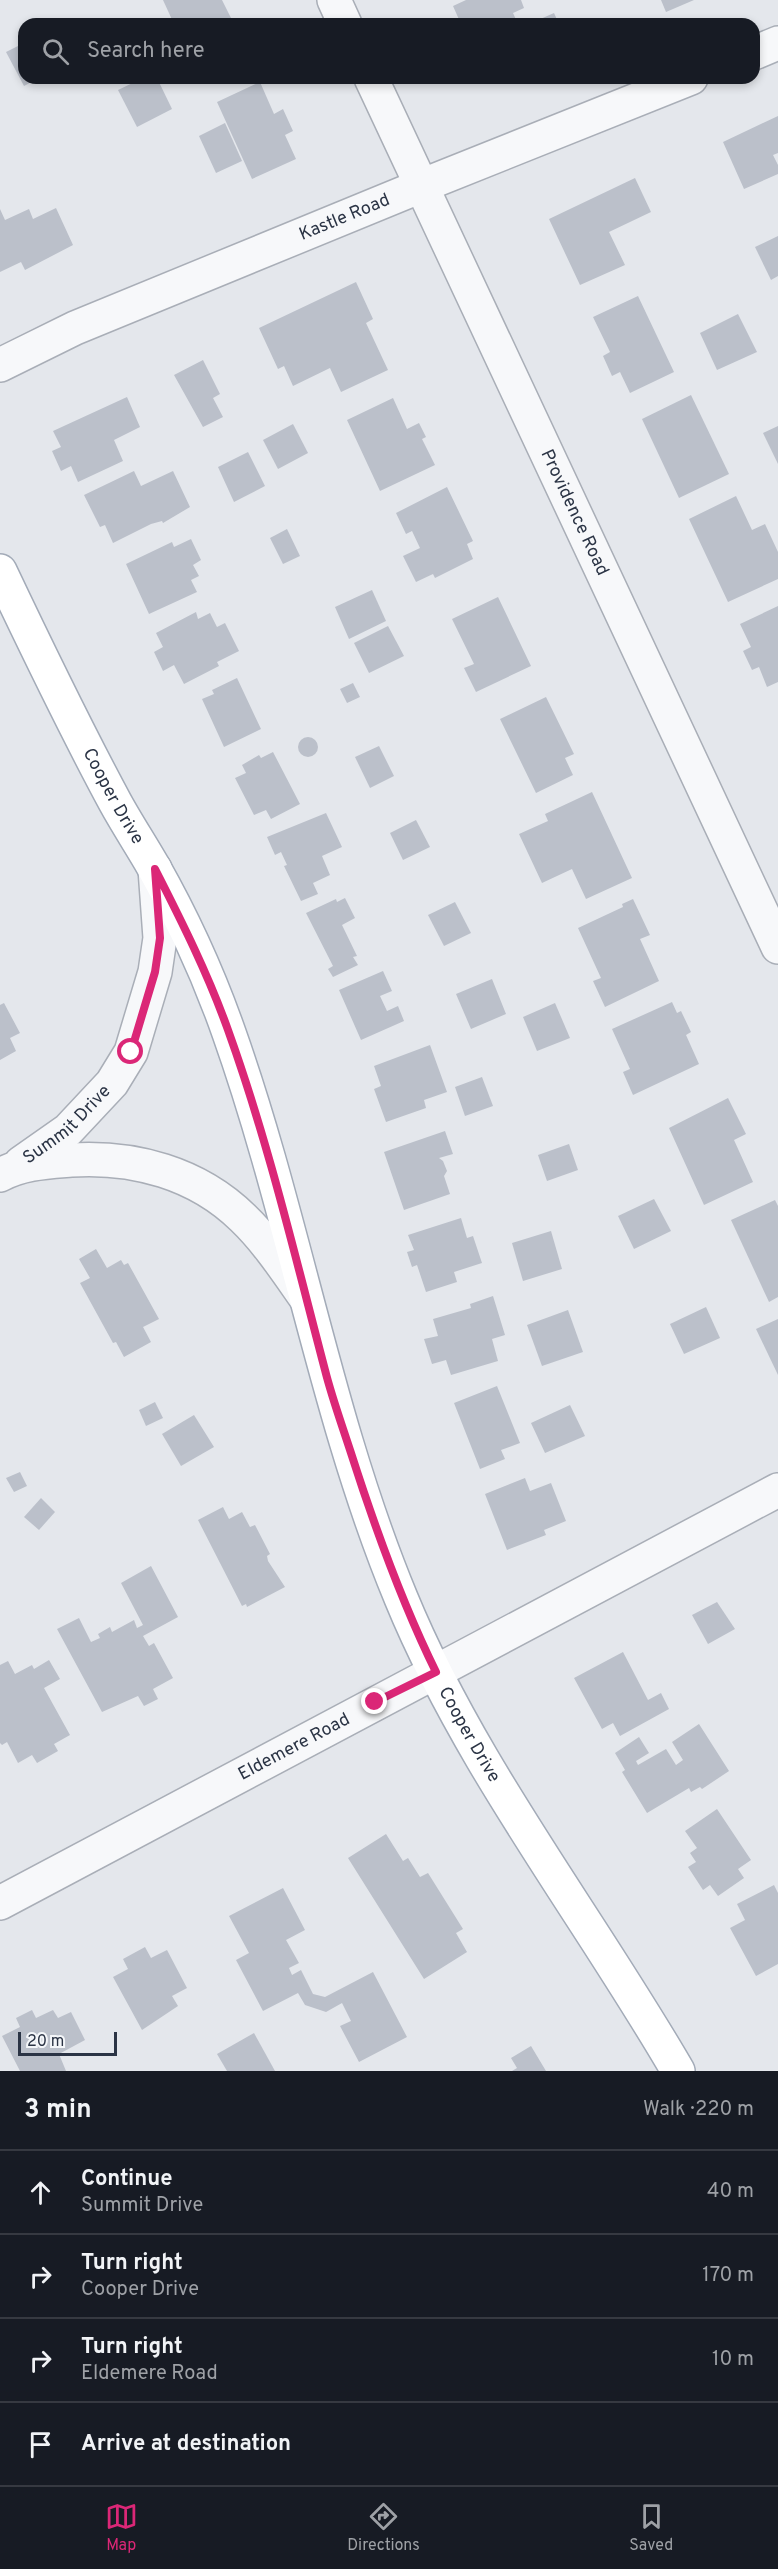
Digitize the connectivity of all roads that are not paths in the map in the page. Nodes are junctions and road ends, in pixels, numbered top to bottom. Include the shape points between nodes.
1 (334, 0) edge
2 (342, 18) edge
3 (778, 43) edge
4 (760, 50) edge
5 (374, 84) edge
6 (676, 84) edge
7 (421, 186) junction
8 (0, 365) edge
9 (0, 571) edge
10 (155, 869) junction
11 (778, 947) edge
12 (7, 1171) edge
13 (305, 1297) junction
14 (778, 1490) edge
15 (436, 1672) junction
16 (0, 1903) edge
17 (678, 2071) edge

1 - 2 street
3 - 4 street
5 - 7 street, Providence Road
6 - 7 street, Kastle Road
7 - 8 street, Kastle Road via 75,328
7 - 11 street, Providence Road
9 - 10 main road, Cooper Drive via 86,746
10 - 12 street, Summit Drive via 160,938 155,972 131,1052 112,1083 68,1130
10 - 13 main road, Cooper Drive via 195,948 228,1028 296,1251
12 - 13 street, Summit Drive via 93,1158 174,1172 242,1217
13 - 15 main road, Cooper Drive via 374,1527 401,1598
14 - 15 street, Eldemere Road
15 - 16 street, Eldemere Road
15 - 17 main road, Cooper Drive via 493,1775

